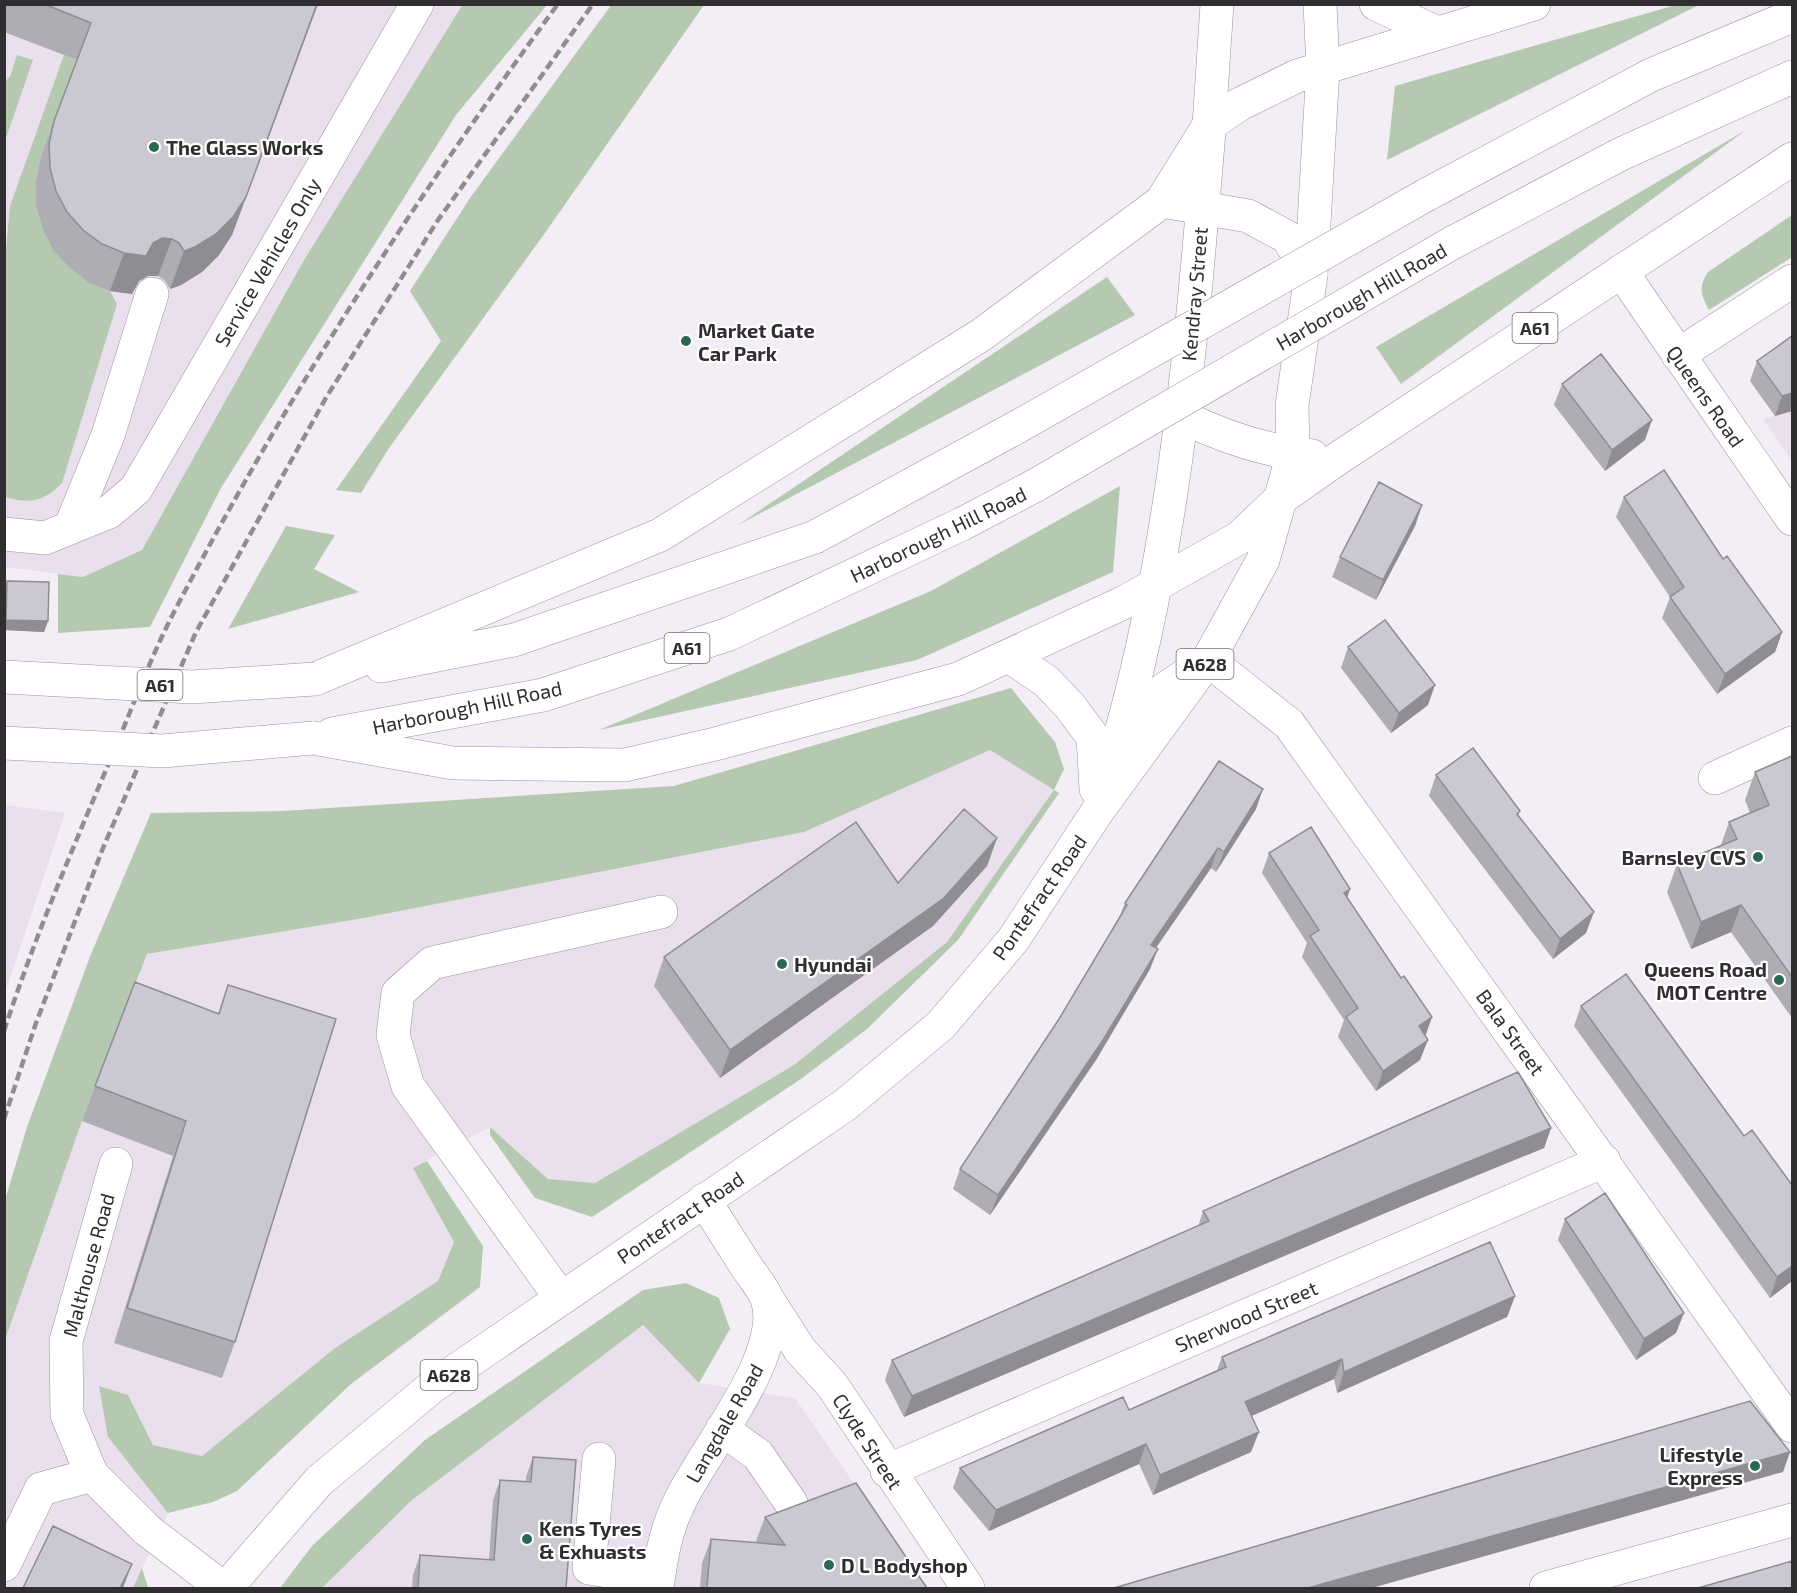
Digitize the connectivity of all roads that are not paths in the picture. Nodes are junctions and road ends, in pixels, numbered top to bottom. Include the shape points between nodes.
1 (417, 4) edge
2 (1217, 4) edge
3 (1320, 4) edge
4 (1376, 4) edge
5 (1534, 4) edge
6 (1792, 16) edge
7 (1437, 33) junction
8 (1323, 68) junction
9 (1792, 76) edge
10 (1209, 125) junction
11 (1792, 159) edge
12 (1162, 201) junction
13 (1203, 207) junction
14 (1622, 272) junction
15 (1311, 276) junction
16 (1792, 281) edge
17 (152, 294) dead end
18 (1678, 355) junction
19 (1183, 417) junction
20 (1293, 454) junction
21 (1337, 459) junction
22 (1280, 500) junction
23 (1788, 502) edge
24 (70, 528) junction
25 (4, 534) edge
26 (1157, 583) junction
27 (1009, 656) junction
28 (1208, 660) junction
29 (4, 677) edge
30 (315, 679) junction
31 (313, 738) junction
32 (4, 743) edge
33 (1792, 743) edge
34 (1114, 758) junction
35 (1714, 778) dead end
36 (1097, 812) junction
37 (661, 912) dead end
38 (1604, 1161) junction
39 (116, 1164) dead end
40 (704, 1200) junction
41 (766, 1296) junction
42 (561, 1298) junction
43 (1792, 1425) edge
44 (722, 1428) junction
45 (599, 1459) dead end
46 (887, 1471) junction
47 (92, 1475) junction
48 (791, 1503) dead end
49 (1792, 1520) edge
50 (4, 1565) edge
51 (657, 1584) edge
52 (225, 1588) edge
53 (968, 1588) edge
54 (1546, 1588) edge

1 - 24 main road, Service Vehicles Only via 136,489 109,512
2 - 10 main road, Kendray Street
3 - 8 main road
4 - 7 main road
5 - 7 main road, A61
6 - 30 main road, A61, bridge via 1651,75 1426,195 815,537 514,640
7 - 8 main road, A61
8 - 10 main road, A61 via 1297,76 1240,104
8 - 15 main road
9 - 31 main road, Harborough Hill Road / A61, bridge via 1621,154 1452,243 1035,486 729,634 543,695
10 - 12 main road, A61
10 - 13 main road, Kendray Street / A628
11 - 14 main road, A61
12 - 13 main road
12 - 30 main road, A61 via 981,335 660,535
13 - 15 main road via 1248,216 1287,237
13 - 19 main road, Kendray Street / A628
14 - 18 main road, Queens Road
14 - 21 main road, A61
15 - 20 main road via 1292,405
16 - 18 main road
17 - 24 main road via 108,435
18 - 23 main road, Queens Road
19 - 20 main road via 1220,435
19 - 26 main road, Kendray Street / A628
20 - 21 main road
20 - 22 main road
21 - 22 main road, A61
22 - 26 main road, A61 via 1239,538
22 - 28 main road, Pontefract Road / A628 via 1263,560
24 - 25 main road, Service Vehicles Only via 45,538
26 - 27 main road, A61
26 - 34 main road, Pontefract Road / A628
27 - 31 main road, A61 via 958,679 625,765 453,763
27 - 36 main road via 1046,681 1093,737
28 - 34 main road, Pontefract Road via 1162,691
28 - 36 main road, Pontefract Road / A628
28 - 38 main road, Bala Street via 1289,724
29 - 30 main road, A61, bridge via 192,687
31 - 32 main road, Harborough Hill Road / A61, bridge via 162,751
33 - 35 main road
34 - 36 main road, Pontefract Road / A628
36 - 40 main road, Pontefract Road / A628 via 1013,940 941,1025 845,1105
37 - 42 main road via 432,963 398,993 393,1035 408,1086
38 - 43 main road, Bala Street
38 - 46 main road, Sherwood Street
39 - 47 main road, Malthouse Road via 66,1341 67,1415
40 - 41 main road, Langdale Road
40 - 42 main road, Pontefract Road / A628
41 - 44 main road, Langdale Road via 770,1335 745,1392
41 - 46 main road, Clyde Street via 800,1350 832,1385
42 - 52 main road, Pontefract Road / A628 via 433,1386 319,1481
44 - 48 main road via 758,1455
44 - 51 main road, Langdale Road via 677,1506 665,1538
45 - 51 main road via 589,1568
46 - 53 main road, Clyde Street
47 - 50 main road via 41,1489
47 - 52 main road, Malthouse Road via 147,1530
49 - 54 main road

